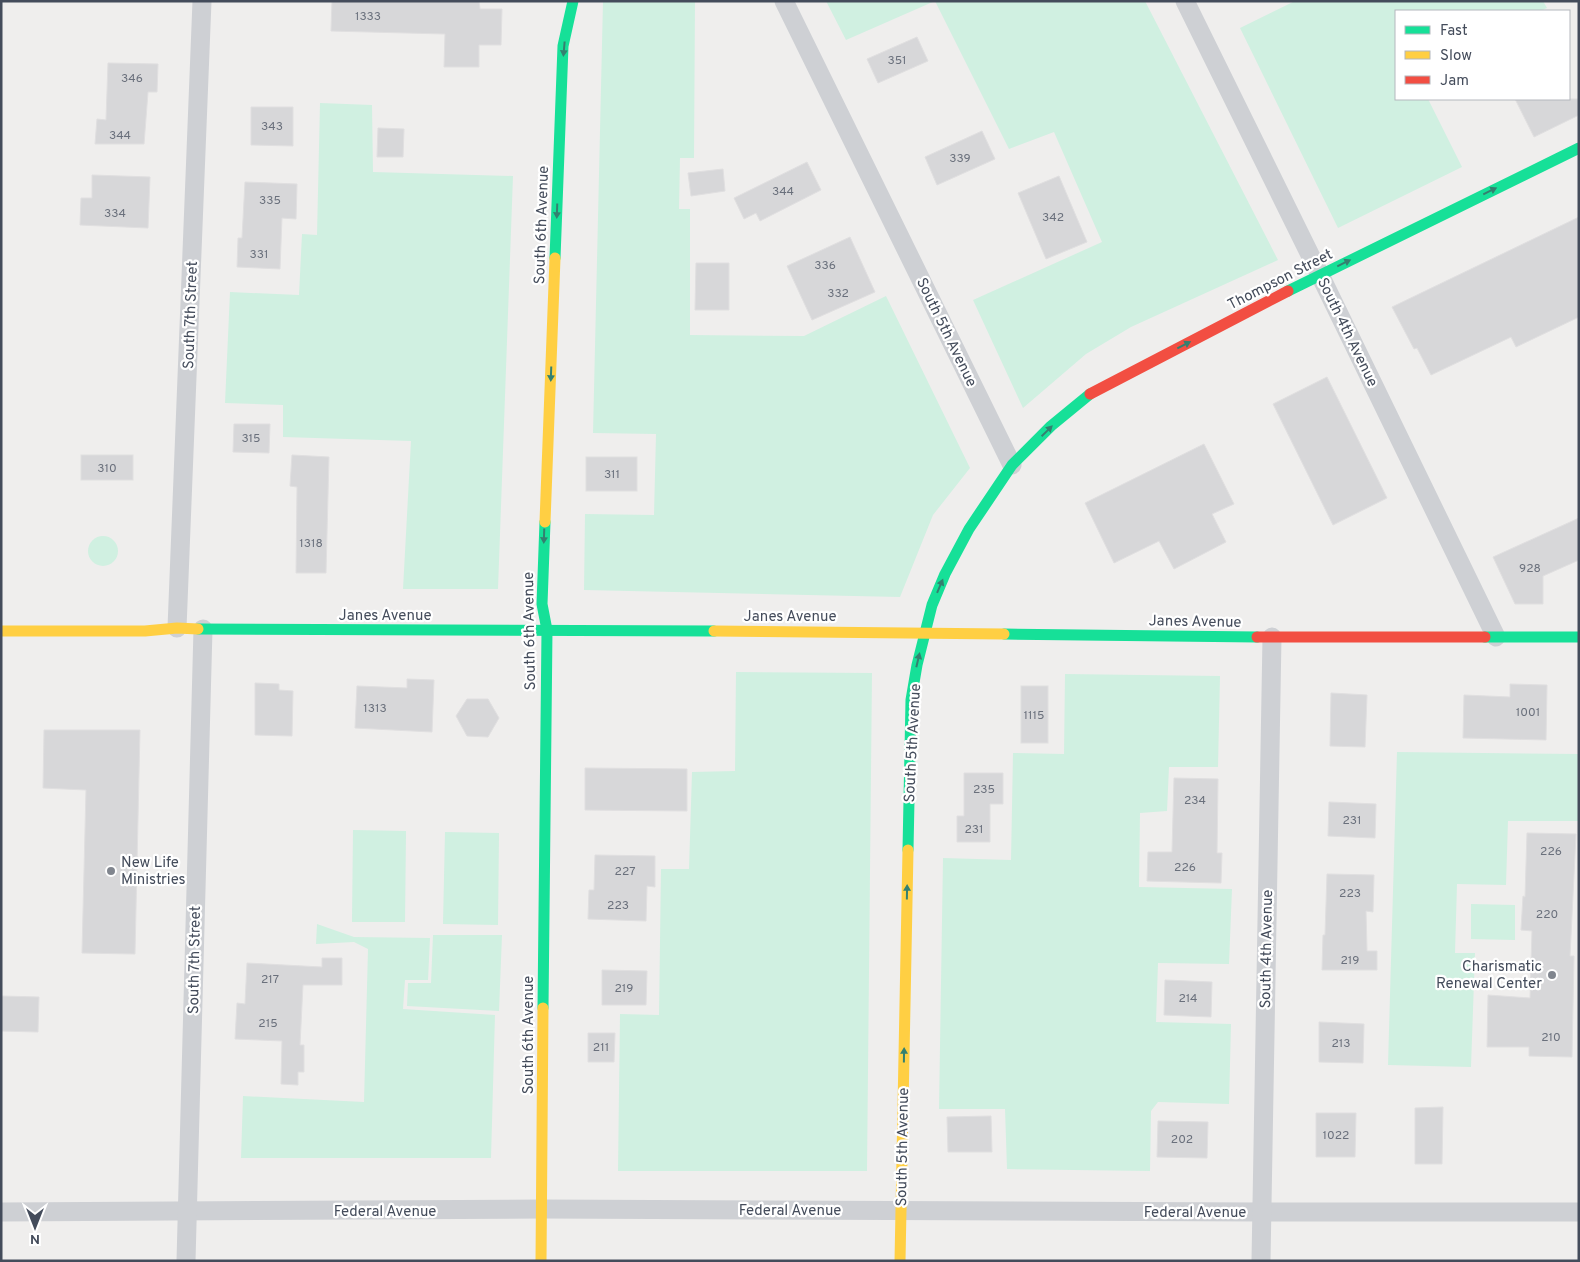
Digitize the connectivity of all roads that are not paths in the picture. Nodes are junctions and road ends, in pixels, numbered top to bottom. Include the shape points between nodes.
1 (202, 1) edge
2 (573, 1) edge
3 (784, 1) edge
4 (1185, 1) edge
5 (1579, 148) edge
6 (1320, 275) junction
7 (1012, 465) junction
8 (177, 628) junction
9 (203, 630) junction
10 (546, 630) junction
11 (1, 631) edge
12 (925, 632) junction
13 (1272, 637) junction
14 (1496, 637) junction
15 (1579, 637) edge
16 (542, 1209) junction
17 (900, 1210) junction
18 (1, 1212) edge
19 (188, 1212) junction
20 (1262, 1212) junction
21 (1579, 1212) edge
22 (186, 1261) edge
23 (541, 1261) edge
24 (900, 1261) edge
25 (1261, 1261) edge

1 - 8 street, South 7th Street
2 -> 10 street, South 6th Avenue via 563,46 542,604
3 - 7 street, South 5th Avenue
4 - 6 street, South 4th Avenue
6 -> 5 street, Thompson Street
7 -> 6 street, Thompson Street via 1051,426 1093,392
6 - 14 street, South 4th Avenue
12 -> 7 street, South 5th Avenue via 945,574 969,529
8 - 9 street, Janes Avenue
8 - 11 street, Janes Avenue
9 - 10 street, Janes Avenue
9 - 19 street, South 7th Street
10 - 12 street, Janes Avenue
10 - 16 street, South 6th Avenue
12 - 13 street, Janes Avenue
17 -> 12 street, South 5th Avenue via 911,700
13 - 14 street, Janes Avenue
13 - 20 street, South 4th Avenue
14 - 15 street, Janes Avenue
16 - 17 street, Federal Avenue
16 - 19 street, Federal Avenue
16 - 23 street, South 6th Avenue
17 - 20 street, Federal Avenue
17 - 24 street, South 5th Avenue
18 - 19 street, Federal Avenue
19 - 22 street, South 7th Street
20 - 21 street, Federal Avenue
20 - 25 street, South 4th Avenue

